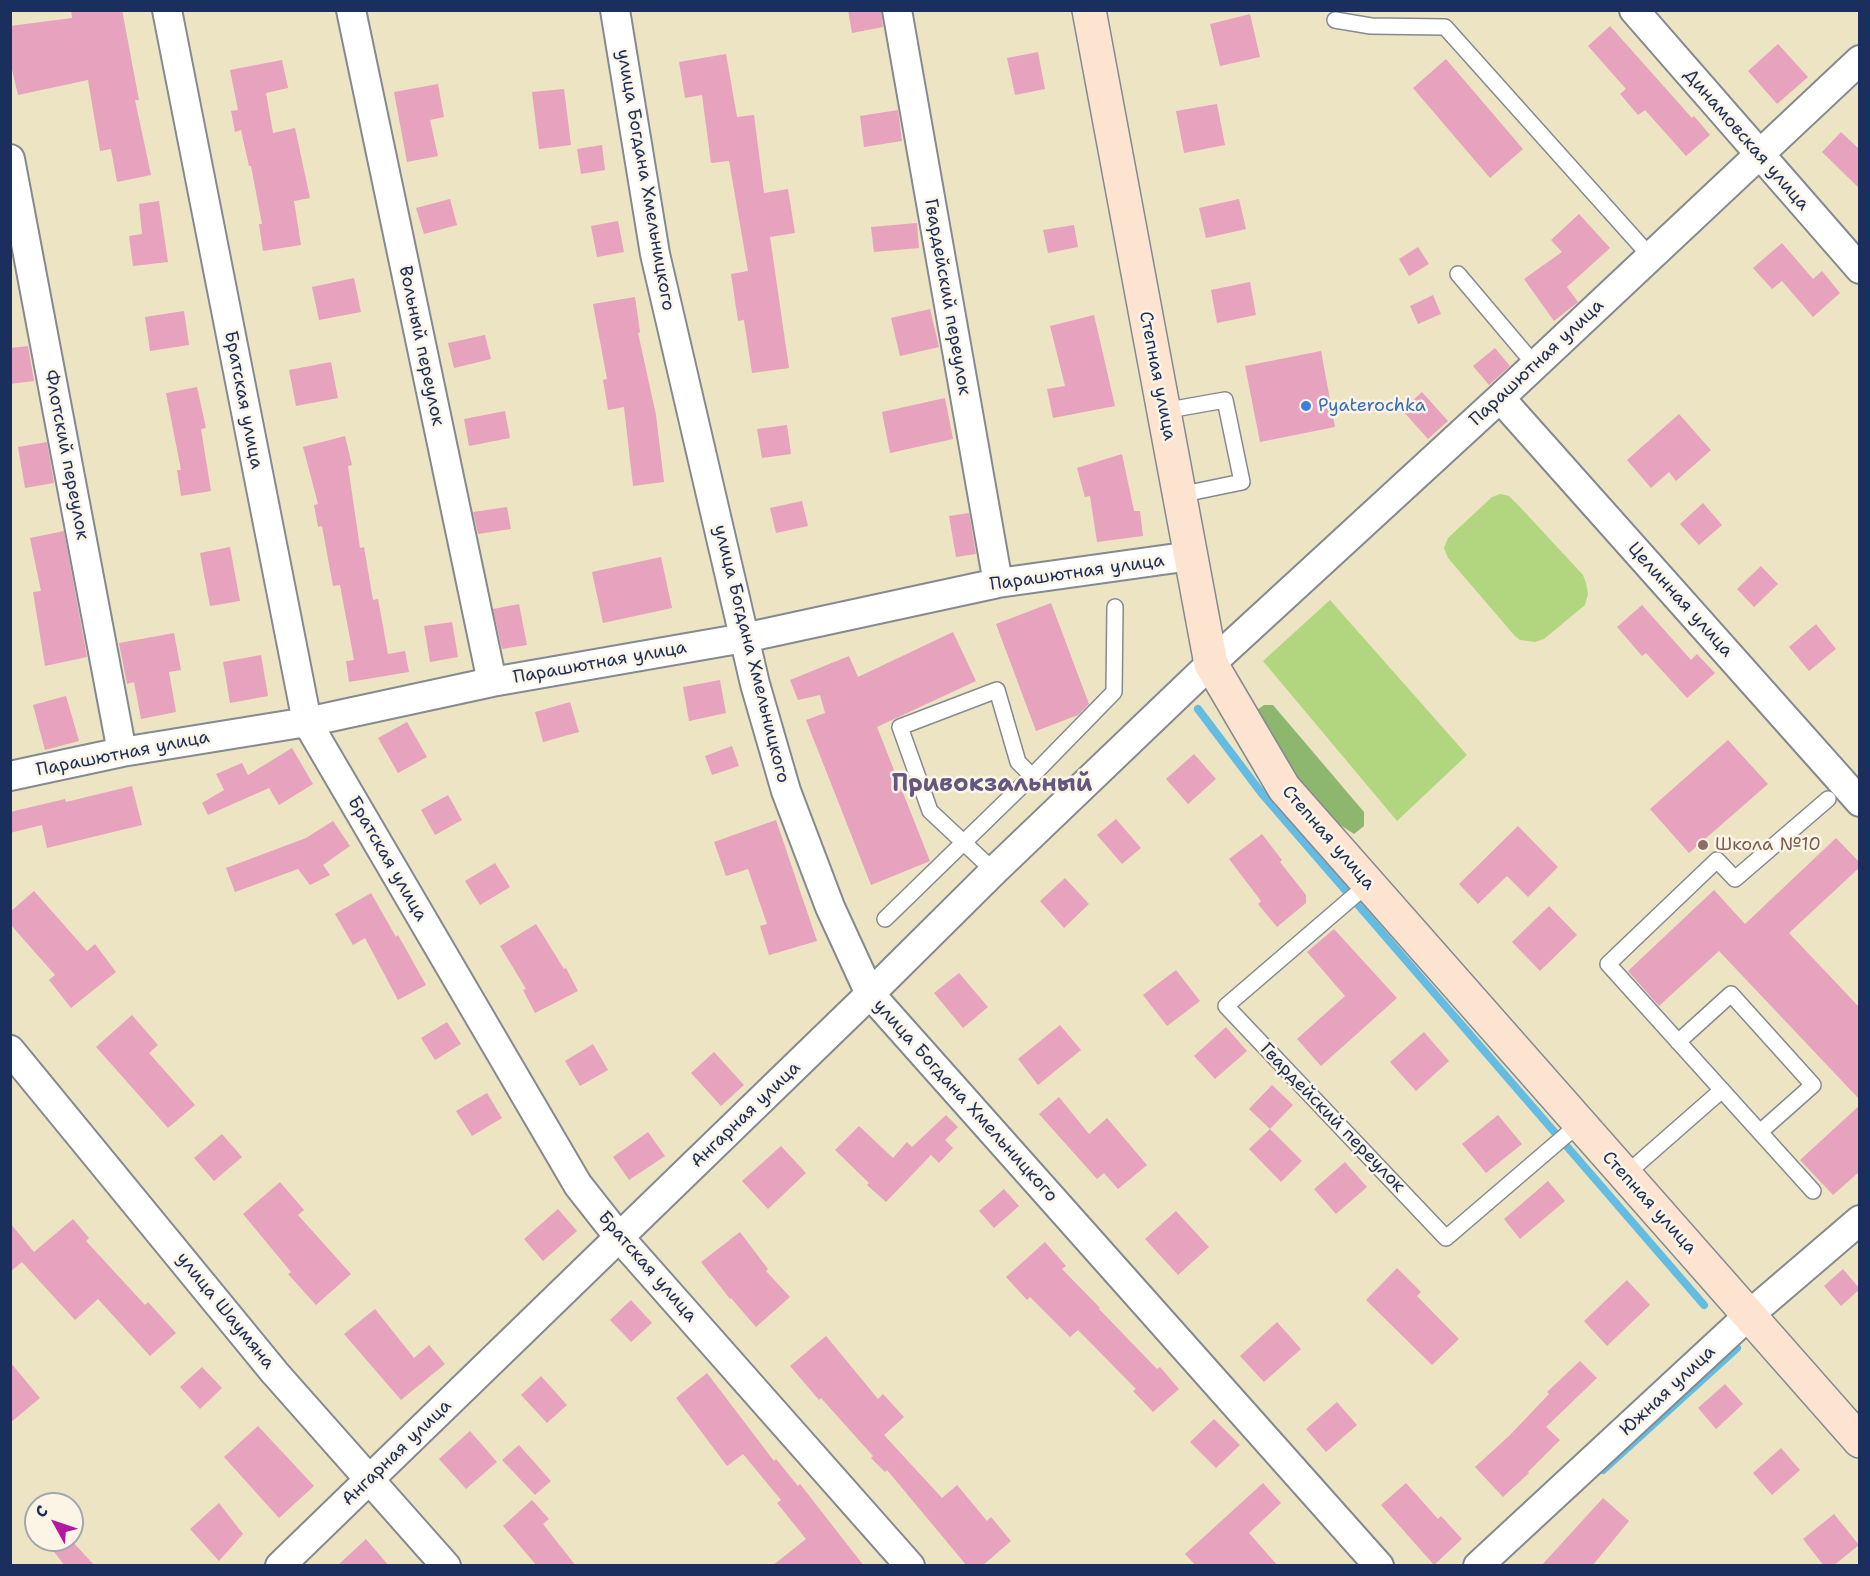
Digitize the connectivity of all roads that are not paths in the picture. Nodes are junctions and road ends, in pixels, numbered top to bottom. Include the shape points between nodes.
1 (167, 10) edge
2 (351, 10) edge
3 (615, 10) edge
4 (897, 10) edge
5 (1089, 10) edge
6 (1634, 10) edge
7 (1335, 20) dead end
8 (1860, 60) edge
9 (1758, 154) junction
10 (10, 159) edge
11 (1650, 256) junction
12 (1860, 269) edge
13 (1458, 274) dead end
14 (1535, 365) junction
15 (1500, 398) junction
16 (1163, 411) junction
17 (1179, 495) junction
18 (1191, 556) junction
19 (998, 583) junction
20 (1115, 607) dead end
21 (744, 638) junction
22 (1211, 664) junction
23 (492, 682) junction
24 (307, 722) junction
25 (122, 752) junction
26 (10, 776) edge
27 (1032, 776) junction
28 (1828, 799) dead end
29 (1860, 802) edge
30 (963, 842) junction
31 (994, 871) junction
32 (1356, 894) junction
33 (885, 919) dead end
34 (870, 994) junction
35 (1678, 1042) junction
36 (10, 1050) edge
37 (1722, 1090) junction
38 (1574, 1129) junction
39 (1760, 1132) junction
40 (1625, 1175) junction
41 (1813, 1191) dead end
42 (1860, 1220) edge
43 (619, 1238) junction
44 (1749, 1315) junction
45 (1860, 1441) edge
46 (370, 1478) junction
47 (280, 1566) edge
48 (446, 1566) edge
49 (910, 1566) edge
50 (1379, 1566) edge
51 (1478, 1566) edge

1 - 24 street, Братская улица
2 - 23 street, Вольный переулок
3 - 21 street, улица Богдана Хмельницкого via 655,254
4 - 19 street, Гвардейский переулок
5 - 16 street, Степная улица
6 - 9 street, Динамовская улица
7 - 11 lane via 1371,26 1444,27
8 - 9 street, Парашютная улица
9 - 11 street, Парашютная улица
9 - 12 street, Динамовская улица
10 - 25 street, Флотский переулок
11 - 14 street, Парашютная улица
13 - 14 lane
14 - 15 street, Парашютная улица
15 - 22 street, Парашютная улица
15 - 29 street, Целинная улица
16 - 17 street, Степная улица
16 - 17 lane via 1225,400 1242,482
17 - 18 street, Степная улица
18 - 19 street, Парашютная улица
18 - 22 street, Степная улица
19 - 21 street, Парашютная улица
20 - 27 lane via 1113,692
21 - 23 street, Парашютная улица
21 - 34 street, улица Богдана Хмельницкого via 786,791 830,907
22 - 31 street, Ангарная улица
22 - 32 street, Степная улица via 1284,788
23 - 24 street, Парашютная улица
24 - 25 street, Парашютная улица
24 - 43 street, Братская улица via 578,1185
25 - 26 street, Парашютная улица
27 - 30 lane
27 - 30 lane via 1018,762 997,690 900,727 930,811
28 - 35 lane via 1735,879 1717,860 1608,964
30 - 31 lane
30 - 33 lane
31 - 34 street, Ангарная улица
32 - 38 street, Степная улица
32 - 38 lane, Гвардейский переулок via 1226,1006 1446,1238
34 - 43 street, Ангарная улица
34 - 50 street, улица Богдана Хмельницкого
35 - 37 lane
35 - 39 lane via 1731,994 1813,1085
36 - 46 street, улица Шаумяна via 276,1373
37 - 39 lane
37 - 40 lane
38 - 40 street, Степная улица
39 - 41 lane
40 - 44 street, Степная улица
42 - 44 street, Южная улица
43 - 46 street, Ангарная улица
43 - 49 street, Братская улица
44 - 45 street, Степная улица
44 - 51 street, Южная улица
46 - 47 street, Ангарная улица
46 - 48 street, улица Шаумяна

